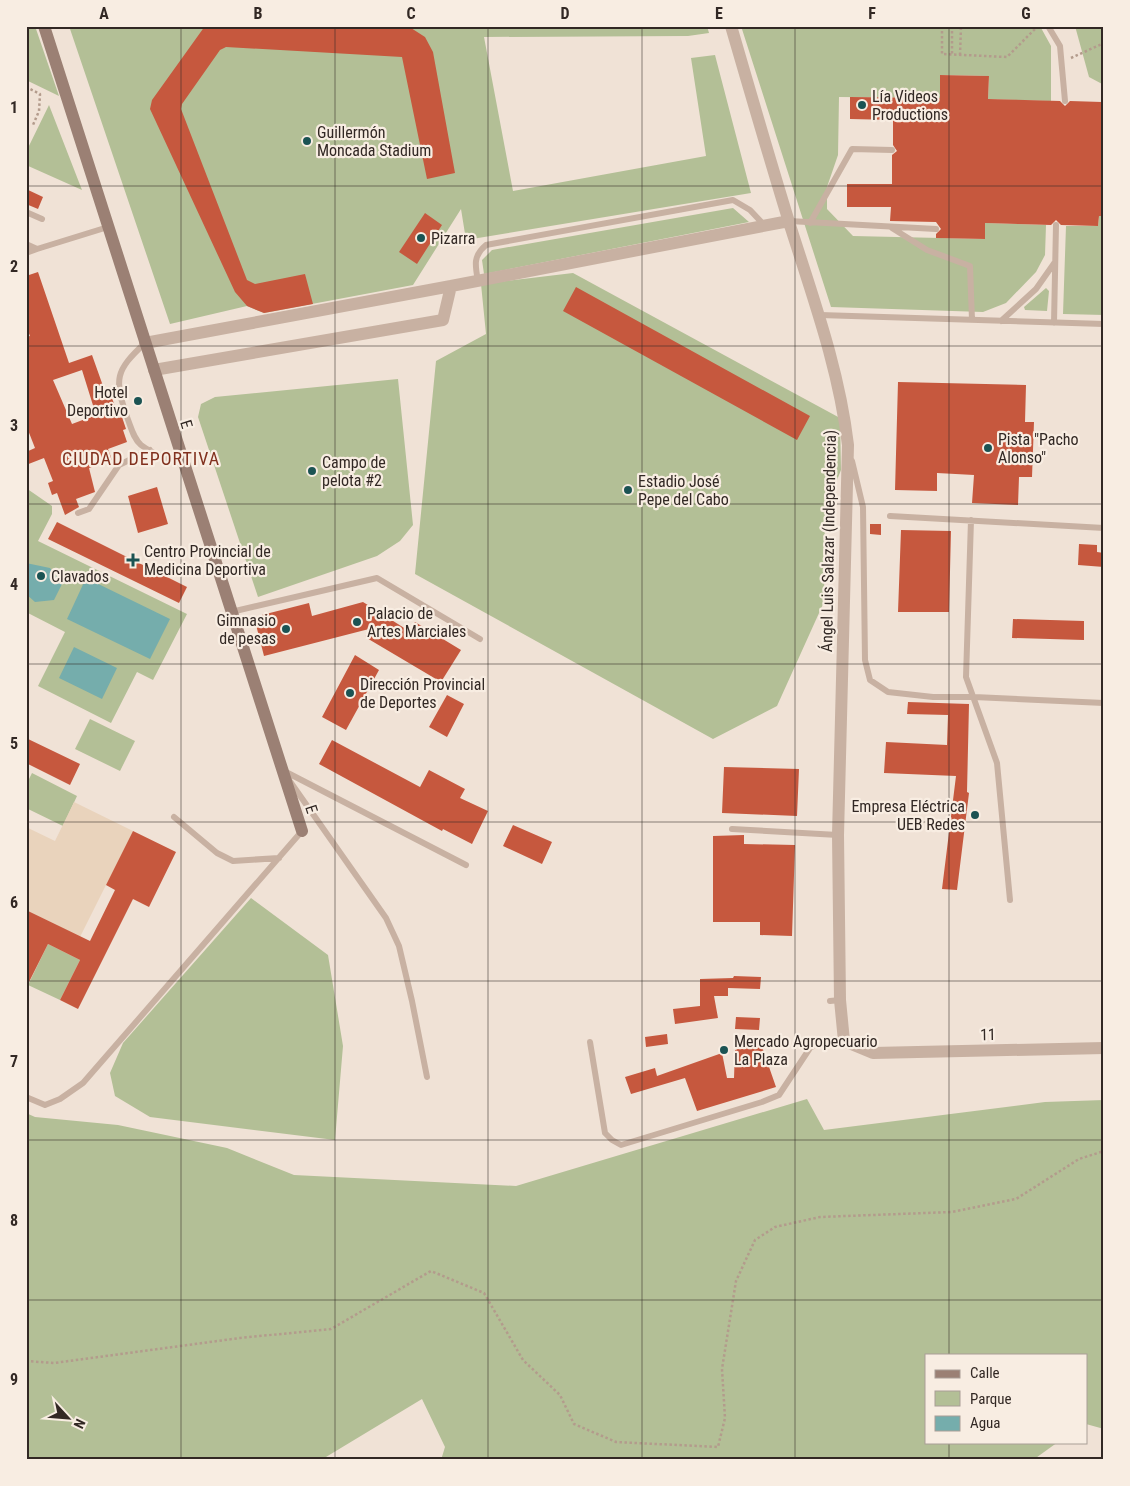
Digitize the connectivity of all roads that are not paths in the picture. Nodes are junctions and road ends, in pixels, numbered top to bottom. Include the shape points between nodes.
1 (44, 26) edge
2 (731, 26) edge
3 (1048, 26) edge
4 (1065, 101) dead end
5 (892, 150) dead end
6 (26, 212) edge
7 (42, 219) dead end
8 (789, 221) junction
9 (810, 223) junction
10 (1056, 225) dead end
11 (765, 226) junction
12 (108, 227) junction
13 (891, 228) junction
14 (936, 230) dead end
15 (26, 244) edge
16 (37, 248) junction
17 (26, 253) edge
18 (1056, 261) junction
19 (478, 281) junction
20 (451, 286) junction
21 (820, 315) junction
22 (972, 320) junction
23 (1000, 321) junction
24 (1054, 322) junction
25 (1104, 324) edge
26 (145, 343) junction
27 (154, 370) junction
28 (848, 445) junction
29 (150, 450) junction
30 (183, 465) junction
31 (78, 514) dead end
32 (890, 516) dead end
33 (971, 520) junction
34 (1104, 528) edge
35 (232, 612) junction
36 (480, 639) dead end
37 (974, 697) junction
38 (1104, 703) edge
39 (282, 771) junction
40 (174, 817) dead end
41 (732, 828) dead end
42 (302, 831) joint
43 (838, 835) junction
44 (279, 858) junction
45 (466, 865) dead end
46 (1010, 900) dead end
47 (844, 1041) junction
48 (590, 1042) dead end
49 (1104, 1048) edge
50 (427, 1077) dead end
51 (26, 1097) edge

1 - 12 street, E
2 - 8 street, Ángel Luis Salazar (Independencia)
3 - 4 lane via 1060,46
5 - 9 lane via 852,149
6 - 7 lane
8 - 9 lane
8 - 11 street
8 - 21 street, Ángel Luis Salazar (Independencia)
9 - 13 lane
10 - 18 lane
11 - 19 street
11 - 19 lane via 750,210 733,200 599,222 486,245 477,252
12 - 16 lane
12 - 26 street, E
13 - 14 lane
13 - 22 lane via 927,250 970,266
15 - 16 lane
16 - 17 lane
18 - 23 lane via 1036,289
18 - 24 lane
19 - 20 street
20 - 26 street
20 - 27 street via 443,320
21 - 22 lane
21 - 28 street, Ángel Luis Salazar (Independencia) via 845,417
22 - 23 lane
23 - 24 lane
24 - 25 lane
26 - 27 street, E
26 - 29 lane via 122,368 118,391 135,439
27 - 30 street, E
28 - 37 lane via 863,507 865,660 870,680 888,692
28 - 43 street, Ángel Luis Salazar (Independencia)
29 - 30 lane
29 - 31 lane via 119,465 89,509
30 - 35 street, E
32 - 33 lane
33 - 34 lane
33 - 37 lane via 966,677
35 - 36 lane via 378,578
35 - 39 street, E
37 - 38 lane
37 - 46 lane via 997,763
39 - 42 street, E
39 - 45 lane
39 - 50 lane via 386,918 401,955
40 - 44 lane via 217,853 233,861
41 - 43 lane
42 - 44 lane
43 - 47 street, Ángel Luis Salazar (Independencia) via 835,1000
44 - 51 lane via 83,1083 45,1105
47 - 48 lane via 823,1040 810,1048 779,1095 621,1144 605,1133
47 - 49 street, 11 via 874,1053

